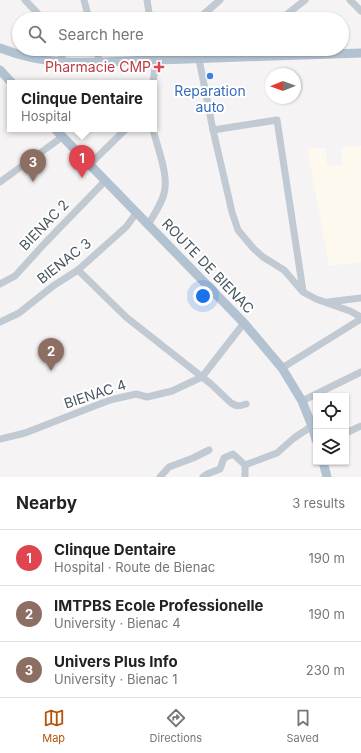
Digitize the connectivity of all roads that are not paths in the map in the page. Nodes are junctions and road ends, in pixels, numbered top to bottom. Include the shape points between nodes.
1 (25, 0) edge
2 (84, 0) edge
3 (147, 0) edge
4 (220, 0) edge
5 (304, 0) edge
6 (350, 0) edge
7 (361, 11) edge
8 (36, 12) edge
9 (87, 12) edge
10 (149, 12) edge
11 (206, 12) edge
12 (289, 12) edge
13 (0, 48) edge
14 (12, 51) edge
15 (349, 53) edge
16 (361, 53) edge
17 (30, 56) edge
18 (62, 56) edge
19 (98, 56) edge
20 (156, 56) edge
21 (159, 56) edge
22 (221, 56) edge
23 (199, 59) junction
24 (156, 60) junction
25 (64, 63) junction
26 (100, 63) junction
27 (1, 73) edge
28 (9, 80) edge
29 (153, 80) edge
30 (213, 130) junction
31 (58, 132) edge
32 (123, 132) edge
33 (154, 132) edge
34 (62, 137) junction
35 (89, 165) junction
36 (105, 181) junction
37 (0, 182) edge
38 (137, 212) junction
39 (148, 225) junction
40 (78, 270) junction
41 (0, 284) edge
42 (303, 292) junction
43 (361, 298) edge
44 (326, 303) junction
45 (361, 318) edge
46 (0, 322) edge
47 (244, 323) junction
48 (282, 368) junction
49 (361, 372) edge
50 (202, 377) junction
51 (302, 401) junction
52 (246, 404) dead end
53 (312, 426) junction
54 (361, 426) edge
55 (313, 430) edge
56 (349, 432) edge
57 (0, 439) edge
58 (209, 450) dead end
59 (245, 465) junction
60 (323, 465) edge
61 (160, 477) edge
62 (203, 477) edge
63 (245, 477) edge
64 (327, 477) edge

1 - 8 street
2 - 9 street
3 - 10 street
4 - 11 street
5 - 12 street
6 - 7 street
13 - 14 main road
15 - 16 main road
17 - 25 main road
18 - 25 street
19 - 26 street
20 - 24 street
21 - 24 street
22 - 23 main road
23 - 24 main road
23 - 30 street
24 - 26 main road
24 - 29 street
25 - 26 main road
27 - 28 main road
30 - 42 street via 238,230 263,256 284,270
30 - 42 street via 277,120
31 - 34 main road, ROUTE DE BIENAC
32 - 35 street
33 - 39 street via 165,178 165,189
34 - 35 main road, ROUTE DE BIENAC
34 - 37 street
35 - 36 main road, ROUTE DE BIENAC
36 - 38 main road, ROUTE DE BIENAC
36 - 41 street, BIENAC 2 via 15,276
38 - 39 main road, ROUTE DE BIENAC
38 - 40 street, BIENAC 3 via 126,227
39 - 47 main road, ROUTE DE BIENAC
40 - 46 street, BIENAC 3 via 19,313
40 - 50 street via 126,317
42 - 44 street
43 - 44 street
44 - 45 street via 350,311
45 - 48 street
47 - 48 main road, ROUTE DE BIENAC
47 - 50 street, BIENAC 4
48 - 51 main road, ROUTE DE BIENAC
49 - 51 street
50 - 52 street via 235,406
50 - 57 street, BIENAC 4 via 172,391 147,397 136,394 110,400 25,433
51 - 53 main road, ROUTE DE BIENAC
53 - 55 main road, ROUTE DE BIENAC
53 - 59 street via 277,453
54 - 56 street
58 - 61 street via 169,467
59 - 62 street via 233,454 224,458 220,469
59 - 63 street
60 - 64 main road

